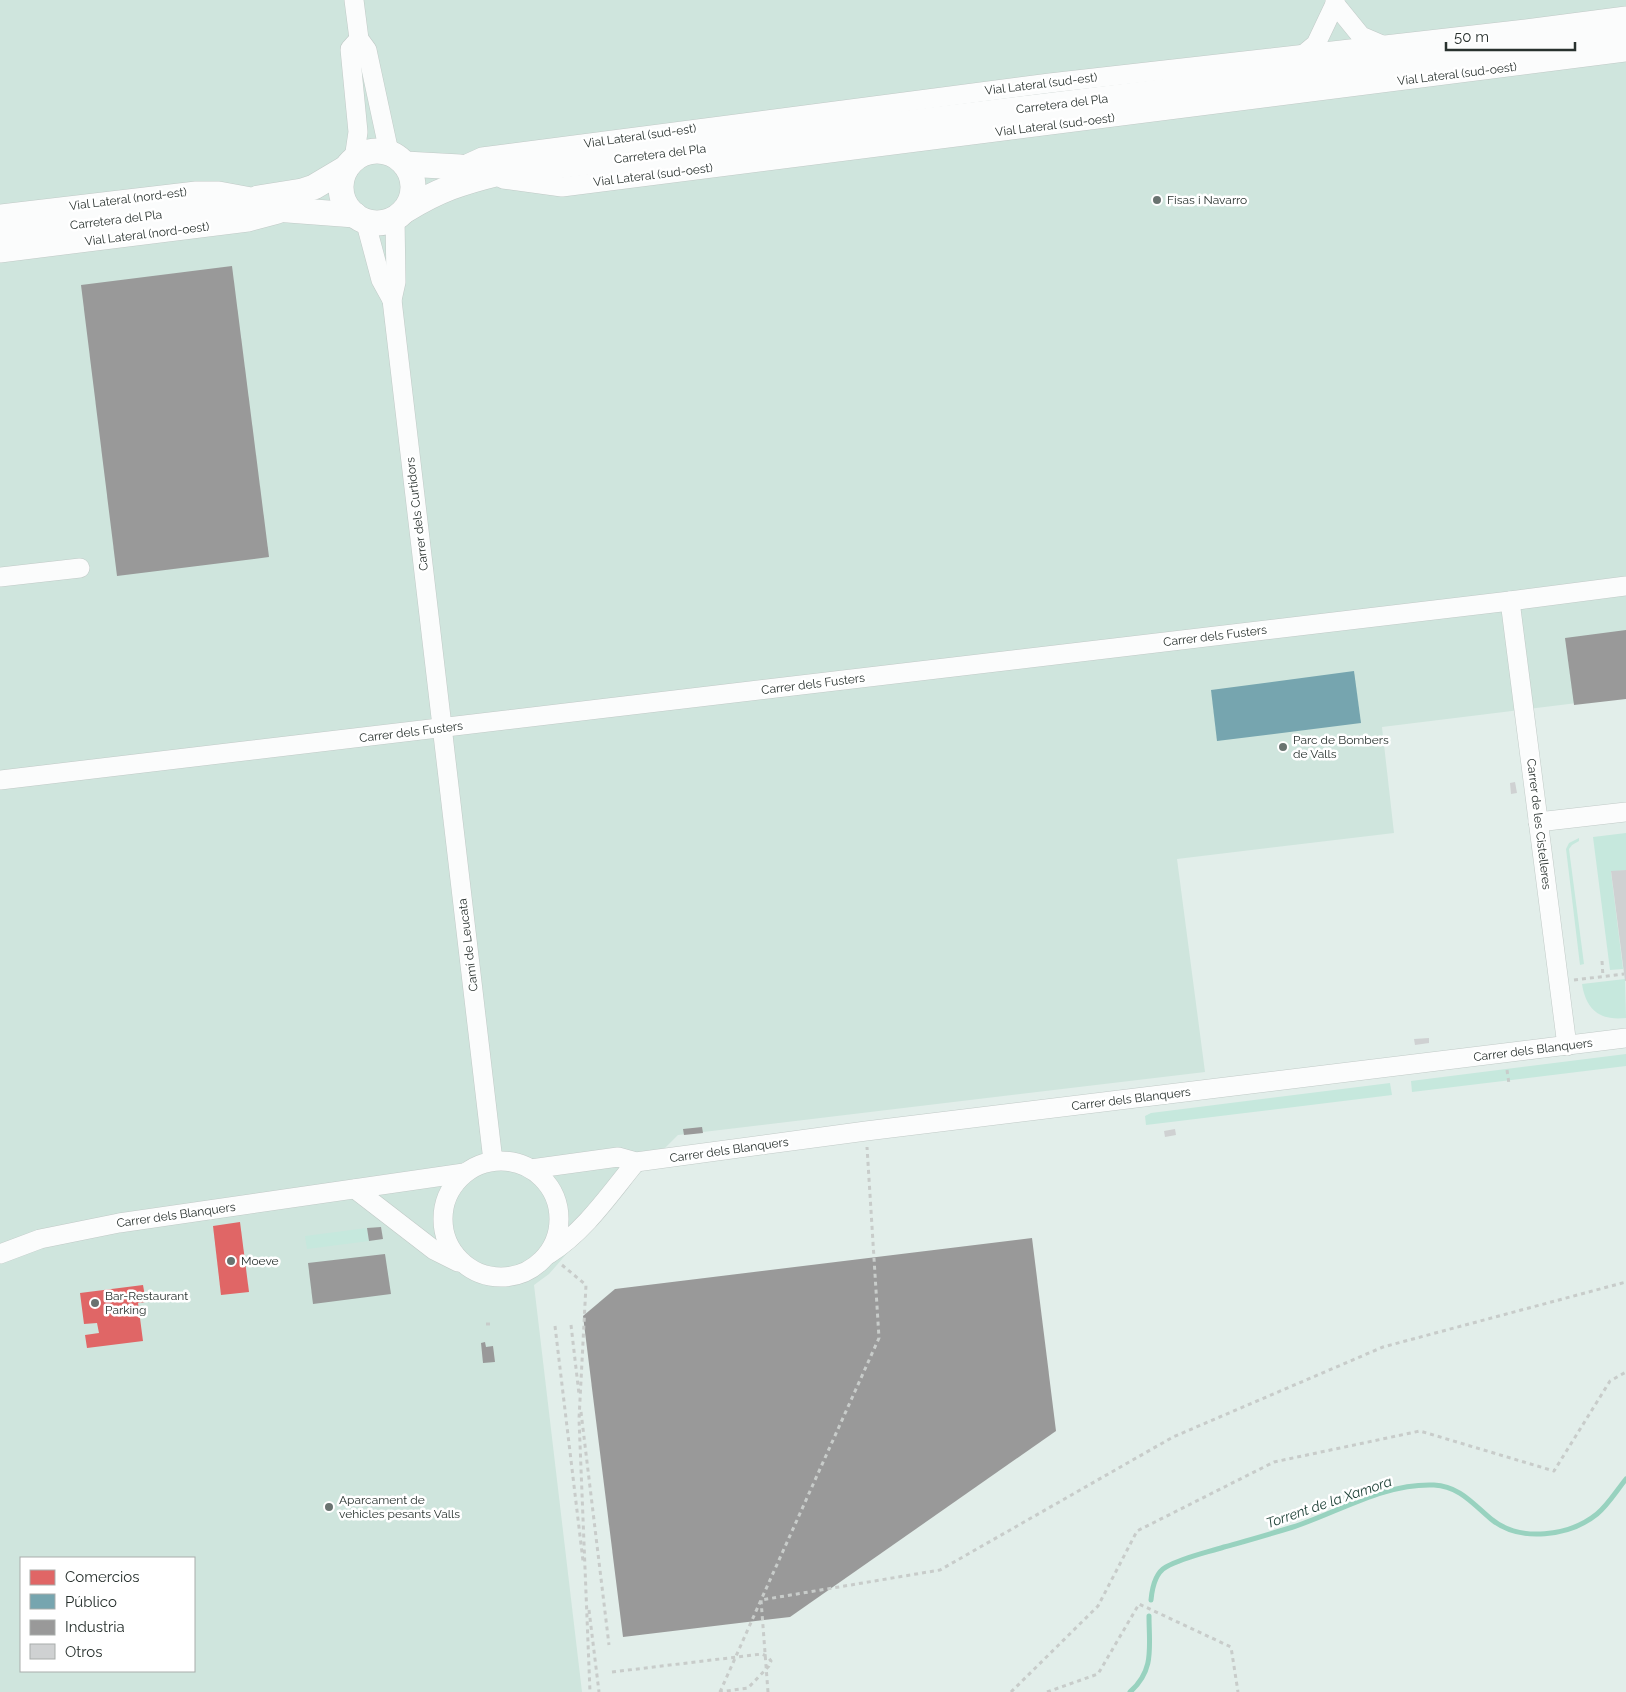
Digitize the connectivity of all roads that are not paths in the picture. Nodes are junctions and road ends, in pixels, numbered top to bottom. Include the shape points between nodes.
1 (354, 0) edge
2 (1335, 2) edge
3 (1626, 16) edge
4 (1626, 35) edge
5 (359, 39) junction
6 (1384, 45) junction
7 (1626, 52) edge
8 (1304, 54) junction
9 (397, 158) junction
10 (350, 163) junction
11 (460, 166) junction
12 (492, 175) junction
13 (244, 202) junction
14 (292, 211) junction
15 (0, 214) edge
16 (400, 214) junction
17 (360, 218) junction
18 (0, 235) edge
19 (0, 253) edge
20 (392, 300) junction
21 (80, 568) dead end
22 (0, 577) edge
23 (1626, 586) edge
24 (1510, 602) junction
25 (443, 728) junction
26 (0, 780) edge
27 (1626, 812) edge
28 (1538, 822) junction
29 (1626, 1038) edge
30 (1567, 1046) junction
31 (493, 1161) junction
32 (636, 1162) junction
33 (531, 1169) junction
34 (464, 1173) junction
35 (355, 1189) junction
36 (0, 1254) edge
37 (548, 1254) junction
38 (471, 1269) junction

1 - 5 street
2 - 6 street via 1361,36
2 - 8 street via 1316,44
3 - 6 street, Vial Lateral (sud-est)
4 - 12 main road, Carretera del Pla
5 - 9 street via 367,50
5 - 10 street via 350,49 358,132
6 - 8 street, Vial Lateral (sud-est)
7 - 12 street, Vial Lateral (sud-oest) via 562,187
8 - 11 street, Vial Lateral (sud-est) via 1050,83 482,157
9 - 10 main road via 377,150 365,152
9 - 11 main road
9 - 16 main road via 411,173 413,183 410,201
10 - 13 main road via 314,187
10 - 17 main road via 342,179 342,196 347,207
11 - 12 main road
12 - 16 main road via 446,188
13 - 14 main road
13 - 15 street, Vial Lateral (nord-est) via 219,191 196,191
13 - 18 main road, Carretera del Pla
14 - 17 main road
14 - 19 street, Vial Lateral (nord-oest) via 248,222
16 - 17 main road via 380,222
16 - 20 street, Carrer dels Curtidors
17 - 20 street, Carrer dels Curtidors via 381,280
20 - 25 street, Carrer dels Curtidors
21 - 22 street
23 - 24 street, Carrer dels Fusters
24 - 25 street, Carrer dels Fusters
24 - 28 street, Carrer de les Cistelleres
25 - 26 street, Carrer dels Fusters
25 - 31 street, Camí de Leucata
27 - 28 street
28 - 30 street, Carrer de les Cistelleres
29 - 30 street, Carrer dels Blanquers
30 - 32 street, Carrer dels Blanquers
31 - 33 street via 513,1161
31 - 34 street
32 - 33 street, Carrer dels Blanquers via 618,1157
32 - 37 street via 579,1231
33 - 37 street via 553,1192 559,1213 558,1235
34 - 35 street, Carrer dels Blanquers
34 - 38 street via 448,1195 442,1223 451,1249
35 - 36 street, Carrer dels Blanquers via 119,1223 40,1239
35 - 38 street via 434,1250
37 - 38 street via 532,1268 512,1276 491,1276

